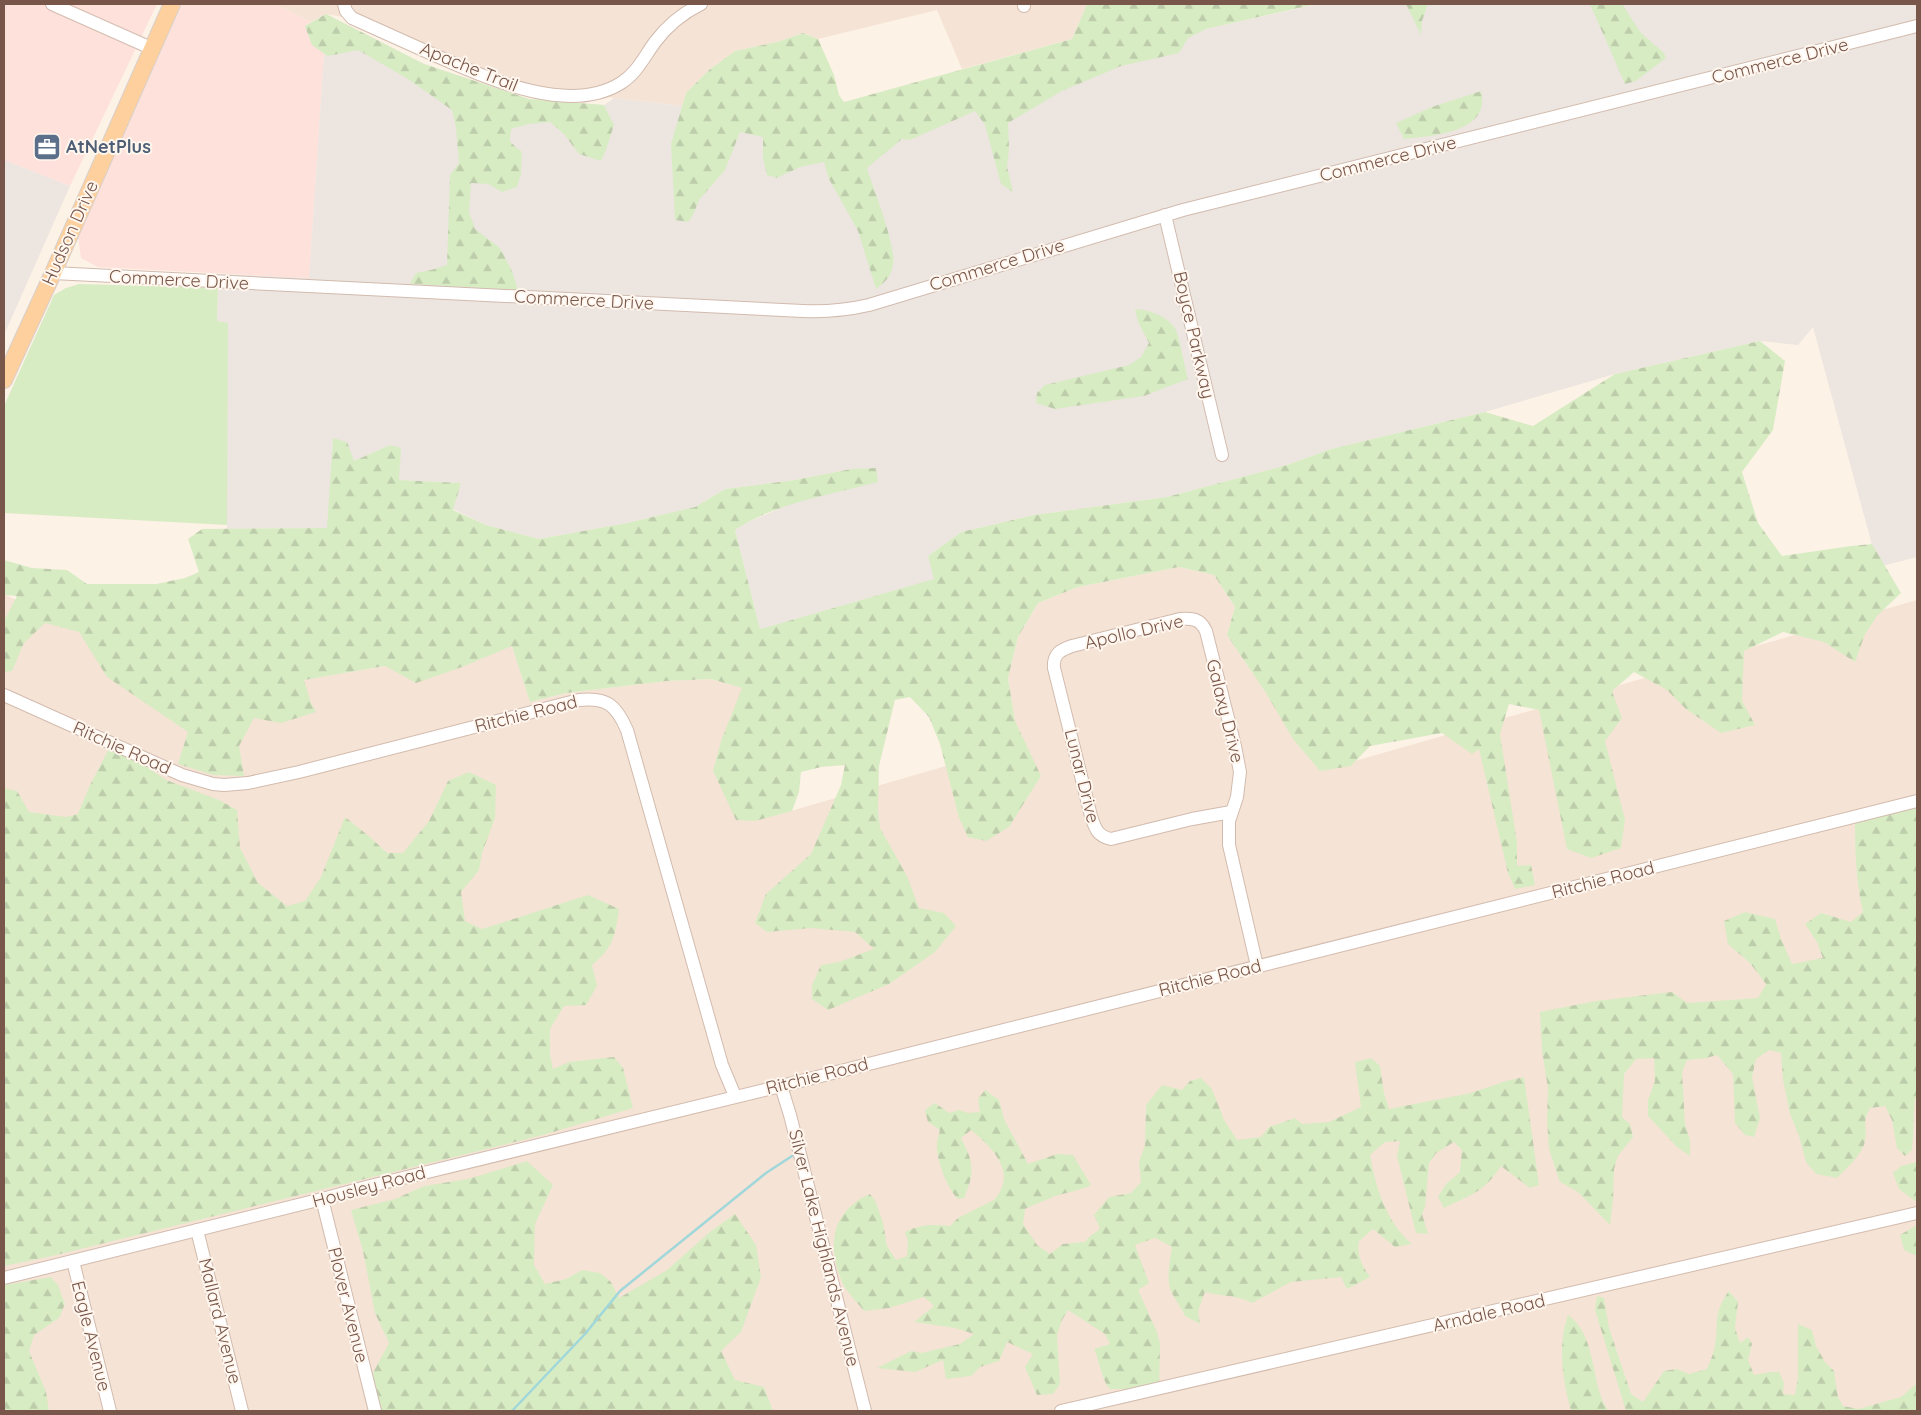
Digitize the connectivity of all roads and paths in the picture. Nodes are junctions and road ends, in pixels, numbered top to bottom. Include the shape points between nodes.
1 (52, 4) edge
2 (172, 4) edge
3 (344, 4) edge
4 (702, 4) edge
5 (1917, 26) edge
6 (152, 48) junction
7 (1165, 215) junction
8 (53, 273) junction
9 (4, 380) edge
10 (1222, 455) dead end
11 (1206, 631) joint
12 (1058, 653) joint
13 (4, 695) edge
14 (1917, 801) edge
15 (1231, 812) junction
16 (1257, 966) junction
17 (781, 1086) junction
18 (735, 1096) junction
19 (322, 1199) junction
20 (1917, 1213) edge
21 (197, 1230) junction
22 (73, 1261) junction
23 (4, 1278) edge
24 (1092, 1408) edge
25 (110, 1411) edge
26 (242, 1411) edge
27 (375, 1411) edge
28 (865, 1411) edge
29 (1061, 1411) edge

1 - 6 street
2 - 6 main road, Hudson Drive
3 - 4 street, Apache Trail via 354,19 492,80 528,90 578,96 597,93 622,82 640,65 667,28
5 - 7 street, Commerce Drive
6 - 8 main road, Hudson Drive
7 - 8 street, Commerce Drive via 869,305 829,312
7 - 10 street, Boyce Parkway
8 - 9 main road, Hudson Drive
11 - 12 street, Apollo Drive via 1199,621 1190,618 1072,646
11 - 15 street, Galaxy Drive via 1240,772 1237,797
12 - 15 street, Lunar Drive via 1054,668 1096,831 1111,839
13 - 18 street, Ritchie Road via 182,775 224,785 299,772 579,700 605,701 615,708 627,730 722,1065
14 - 16 street, Ritchie Road
15 - 16 street, Galaxy Drive via 1231,858
16 - 17 street, Ritchie Road
17 - 18 street, Ritchie Road
17 - 28 street, Silver Lake Highlands Avenue
18 - 19 street, Housley Road
19 - 21 street, Housley Road
19 - 27 street, Plover Avenue
20 - 24 street, Arndale Road
21 - 22 street, Housley Road
21 - 26 street, Mallard Avenue
22 - 23 street, Housley Road
22 - 25 street, Eagle Avenue
24 - 29 street, Arndale Road

